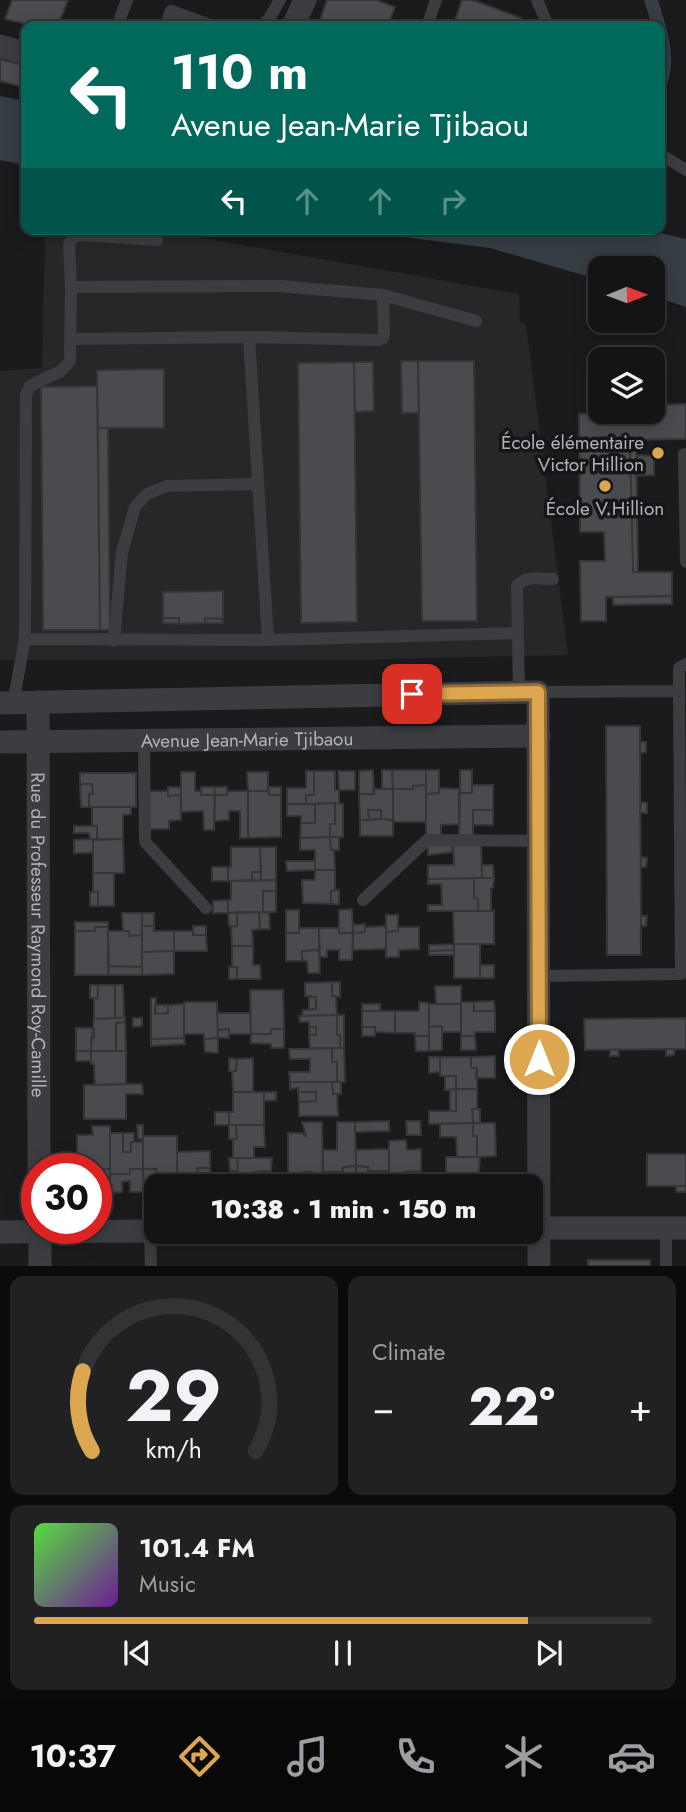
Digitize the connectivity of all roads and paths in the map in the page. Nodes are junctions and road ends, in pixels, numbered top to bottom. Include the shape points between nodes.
1 (127, 0) edge
2 (280, 0) edge
3 (305, 0) edge
4 (436, 0) edge
5 (537, 0) edge
6 (119, 21) edge
7 (167, 21) edge
8 (199, 21) edge
9 (267, 21) edge
10 (295, 21) edge
11 (429, 21) edge
12 (546, 21) edge
13 (0, 46) edge
14 (21, 52) edge
15 (665, 156) edge
16 (686, 170) edge
17 (157, 240) dead end
18 (71, 287) junction
19 (383, 295) junction
20 (476, 321) dead end
21 (249, 337) junction
22 (71, 339) junction
23 (684, 454) dead end
24 (258, 484) junction
25 (686, 562) edge
26 (553, 579) dead end
27 (518, 633) junction
28 (25, 639) junction
29 (268, 640) junction
30 (114, 641) junction
31 (686, 664) edge
32 (679, 691) junction
33 (529, 692) junction
34 (38, 702) junction
35 (6, 703) edge
36 (539, 736) junction
37 (144, 741) junction
38 (37, 742) junction
39 (0, 743) edge
40 (539, 841) junction
41 (363, 900) dead end
42 (206, 908) dead end
43 (539, 976) junction
44 (39, 1153) edge
45 (535, 1174) edge
46 (543, 1228) edge
47 (676, 1228) edge
48 (21, 1231) edge
49 (112, 1231) edge
50 (144, 1231) edge
51 (0, 1232) edge
52 (40, 1244) edge
53 (152, 1244) edge
54 (536, 1244) edge
55 (40, 1266) edge
56 (150, 1266) edge
57 (538, 1266) edge
58 (666, 1266) edge

1 - 6 lane
2 - 9 lane
3 - 10 street
4 - 11 lane
5 - 12 lane
7 - 8 lane via 171,11
13 - 14 street
15 - 16 lane
17 - 18 lane via 73,238 69,244
18 - 19 lane via 280,286
18 - 22 lane
19 - 20 lane
19 - 21 lane via 384,333 378,340
21 - 22 lane
21 - 24 lane
22 - 28 lane via 70,361 61,371 30,386 26,395
23 - 25 lane
24 - 29 lane
24 - 30 lane via 167,486 148,494 135,507 122,552
26 - 27 lane via 528,579 517,586
27 - 29 lane
27 - 33 lane
28 - 30 lane
28 - 35 lane
29 - 30 lane
31 - 32 lane via 679,668
32 - 33 lane
32 - 43 lane via 681,974
33 - 34 street
33 - 36 street
34 - 35 street
34 - 38 street, Rue du Professeur Raymond Roy-Camille
36 - 37 street, Avenue Jean-Marie Tjibaou
36 - 40 street
37 - 38 street, Avenue Jean-Marie Tjibaou
37 - 42 lane via 145,842
38 - 39 street, Avenue Jean-Marie Tjibaou
38 - 44 street, Rue du Professeur Raymond Roy-Camille
40 - 41 lane via 427,840
40 - 43 street
43 - 45 street
46 - 47 street
47 - 58 lane
48 - 51 street
49 - 50 street
52 - 55 street
53 - 56 lane
54 - 57 street

